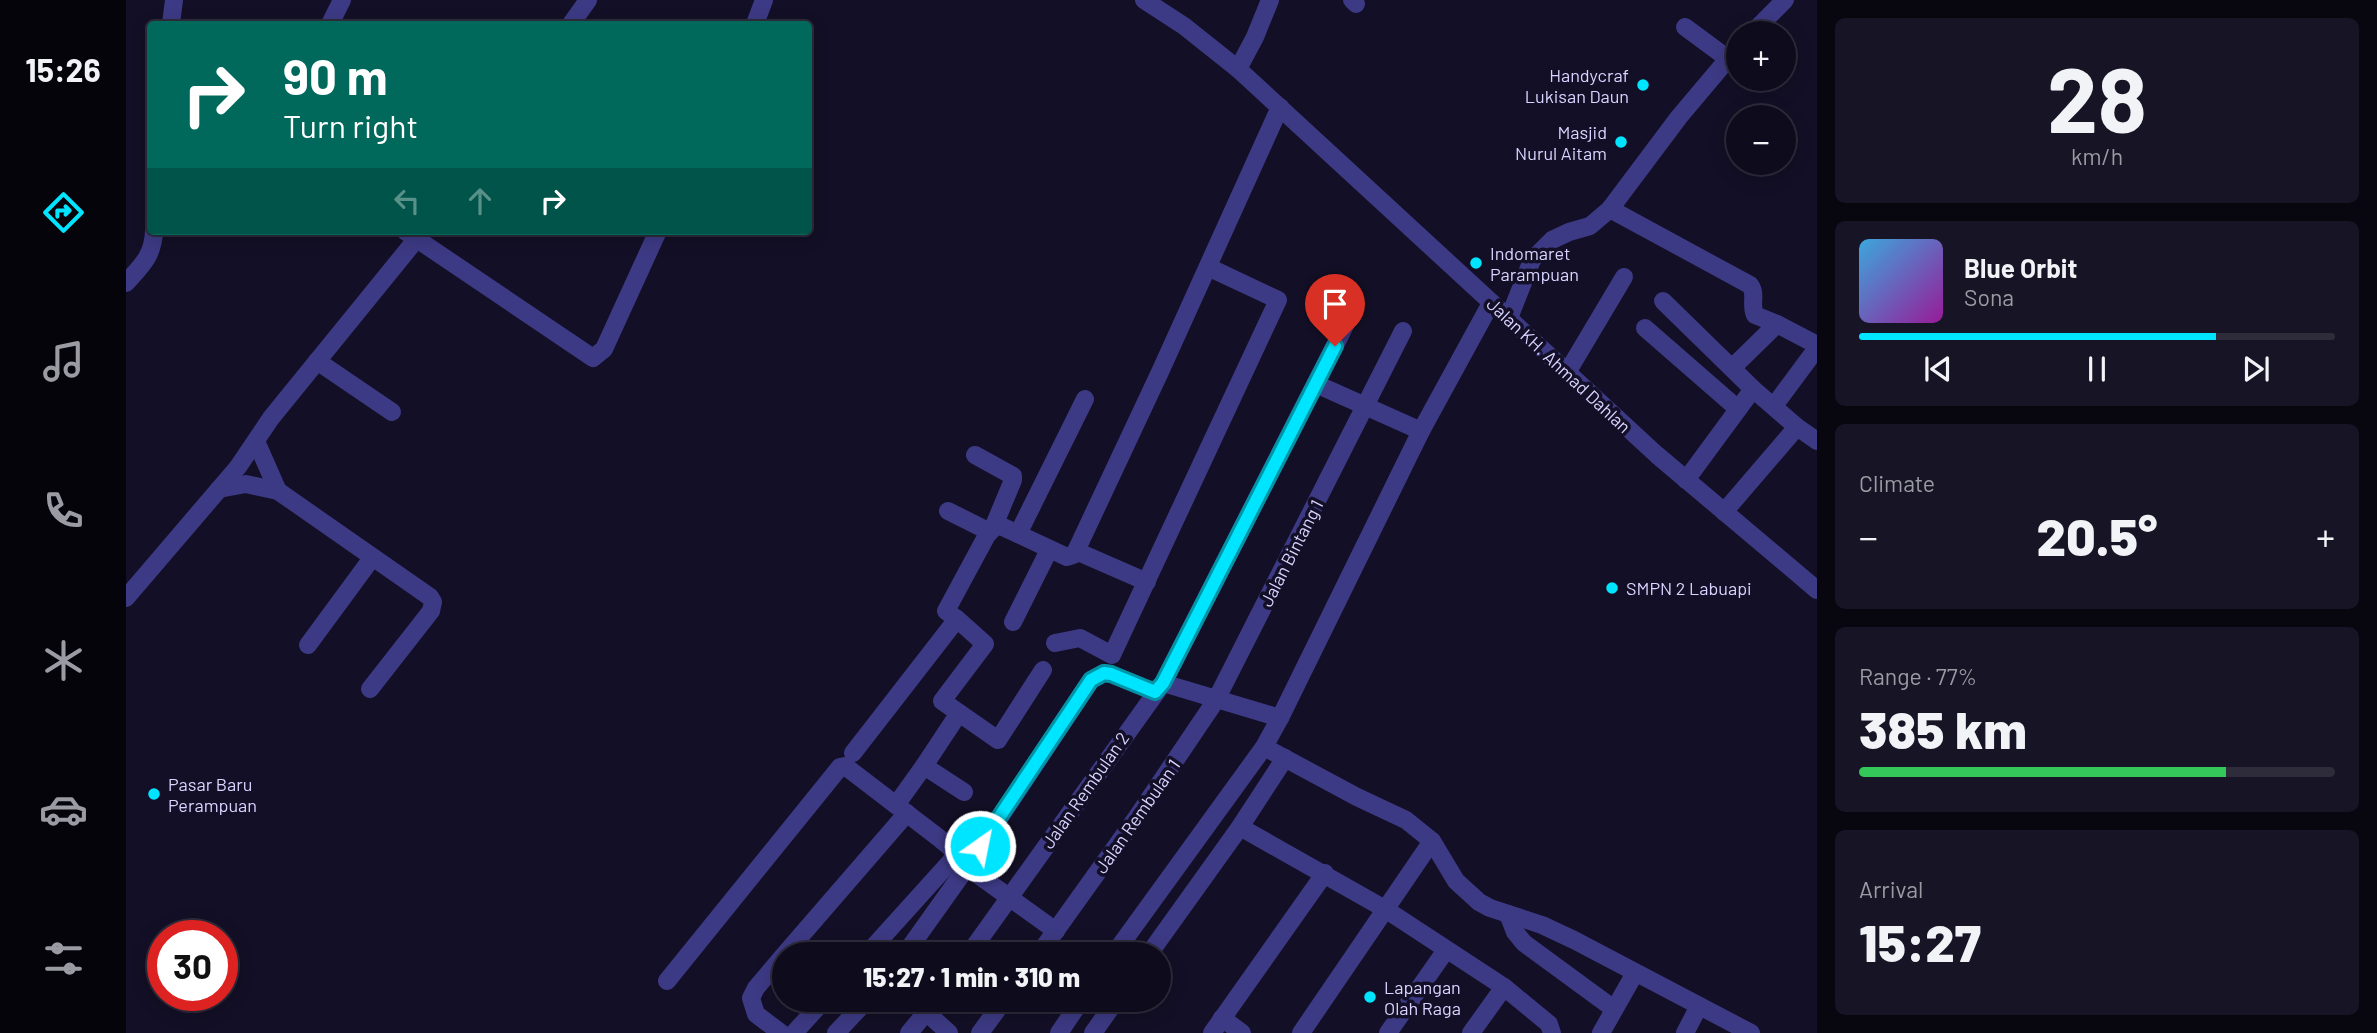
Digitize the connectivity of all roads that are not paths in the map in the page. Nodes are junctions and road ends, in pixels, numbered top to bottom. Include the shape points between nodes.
1 (174, 0) edge
2 (342, 0) edge
3 (587, 0) edge
4 (764, 0) edge
5 (1144, 0) edge
6 (1270, 0) edge
7 (1786, 0) edge
8 (171, 21) edge
9 (332, 21) edge
10 (573, 21) edge
11 (756, 21) edge
12 (1764, 21) edge
13 (1685, 27) dead end
14 (1726, 49) edge
15 (1726, 60) edge
16 (1238, 69) junction
17 (1280, 107) junction
18 (1610, 209) junction
19 (154, 235) edge
20 (414, 235) edge
21 (416, 235) edge
22 (656, 235) edge
23 (1208, 267) junction
24 (1624, 277) dead end
25 (126, 283) edge
26 (1663, 301) dead end
27 (1491, 303) junction
28 (1354, 308) dead end
29 (1509, 318) junction
30 (1777, 324) junction
31 (1645, 328) dead end
32 (1403, 331) dead end
33 (1817, 347) edge
34 (317, 361) junction
35 (1733, 367) junction
36 (1568, 371) junction
37 (1316, 384) junction
38 (1753, 389) junction
39 (1085, 398) dead end
40 (1366, 406) junction
41 (1774, 406) junction
42 (1738, 408) junction
43 (392, 412) dead end
44 (1797, 427) junction
45 (1422, 431) junction
46 (256, 441) junction
47 (1817, 441) edge
48 (975, 455) dead end
49 (1686, 480) junction
50 (219, 489) junction
51 (278, 491) junction
52 (948, 511) dead end
53 (1724, 512) junction
54 (991, 530) junction
55 (1018, 534) junction
56 (1049, 550) junction
57 (1076, 551) junction
58 (372, 558) junction
59 (1147, 582) junction
60 (1817, 590) edge
61 (126, 598) edge
62 (957, 619) junction
63 (1013, 622) dead end
64 (1055, 643) dead end
65 (307, 645) dead end
66 (1043, 670) dead end
67 (1159, 687) junction
68 (370, 689) dead end
69 (1216, 700) junction
70 (959, 713) junction
71 (1280, 718) junction
72 (1264, 747) junction
73 (853, 754) dead end
74 (1285, 758) junction
75 (924, 766) junction
76 (964, 792) dead end
77 (902, 809) junction
78 (1240, 827) junction
79 (1432, 841) junction
80 (967, 867) junction
81 (1325, 873) junction
82 (1009, 898) junction
83 (1385, 909) junction
84 (1508, 914) junction
85 (1056, 931) junction
86 (795, 942) edge
87 (878, 942) edge
88 (914, 942) edge
89 (978, 942) edge
90 (1048, 942) edge
91 (1123, 942) edge
92 (1158, 942) edge
93 (1446, 950) junction
94 (772, 970) edge
95 (1635, 973) junction
96 (667, 981) dead end
97 (1504, 987) junction
98 (1699, 1006) junction
99 (1614, 1009) junction
100 (813, 1012) edge
101 (856, 1012) edge
102 (927, 1012) edge
103 (936, 1012) edge
104 (995, 1012) edge
105 (1073, 1012) edge
106 (1107, 1012) edge
107 (1217, 1026) edge
108 (781, 1033) edge
109 (794, 1033) edge
110 (836, 1033) edge
111 (909, 1033) edge
112 (949, 1033) edge
113 (980, 1033) edge
114 (1059, 1033) edge
115 (1093, 1033) edge
116 (1242, 1033) edge
117 (1301, 1033) edge
118 (1388, 1033) edge
119 (1471, 1033) edge
120 (1552, 1033) edge
121 (1601, 1033) edge
122 (1685, 1033) edge
123 (1751, 1033) edge

1 - 8 street
2 - 9 street
3 - 10 street
4 - 11 street
5 - 16 street, Jalan KH. Ahmad Dahlan
6 - 16 street
7 - 12 street
13 - 14 street
15 - 18 street
16 - 17 street, Jalan KH. Ahmad Dahlan
17 - 23 street
17 - 27 street, Jalan KH. Ahmad Dahlan
18 - 29 street via 1590,226 1544,246 1532,260
18 - 30 street via 1750,285 1754,291 1752,310
19 - 25 street via 152,250
20 - 34 street
21 - 22 street via 593,358 604,349
23 - 57 street
23 - 59 street via 1278,300
24 - 36 street
26 - 35 street
27 - 29 street, Jalan KH. Ahmad Dahlan
27 - 45 street
28 - 37 street, Jalan Rembulan 2
29 - 36 street, Jalan KH. Ahmad Dahlan
30 - 33 street
30 - 35 street
31 - 42 street
32 - 40 street, Jalan Bintang 1
33 - 41 street
34 - 43 street
34 - 46 street
35 - 38 street
36 - 49 street, Jalan KH. Ahmad Dahlan
37 - 40 street
37 - 67 street, Jalan Rembulan 2
38 - 41 street
38 - 42 street
39 - 55 street
40 - 45 street
40 - 69 street, Jalan Bintang 1
41 - 44 street
42 - 49 street
44 - 47 street
44 - 53 street
45 - 71 street
46 - 50 street
46 - 51 street
48 - 54 street via 1013,476
49 - 53 street, Jalan KH. Ahmad Dahlan
50 - 51 street via 246,484
50 - 61 street
51 - 58 street
52 - 54 street
53 - 60 street, Jalan KH. Ahmad Dahlan
54 - 55 street via 998,526
54 - 62 street via 946,611
55 - 56 street
56 - 57 street via 1068,557
56 - 63 street
57 - 59 street
58 - 65 street
58 - 68 street via 433,601 431,611
59 - 64 street via 1112,655 1080,638
62 - 70 street via 985,644 942,701
62 - 73 street
66 - 70 street via 998,740
67 - 69 street
67 - 80 street via 1104,673 1091,680
67 - 82 street, Jalan Rembulan 2
69 - 71 street
69 - 85 street, Jalan Rembulan 1
70 - 75 street
71 - 72 street
72 - 74 street
72 - 91 street
74 - 78 street
74 - 79 street via 1406,820
75 - 76 street
75 - 77 street
77 - 86 street
77 - 87 street via 954,854
77 - 96 street via 845,766 840,767
78 - 81 street
78 - 92 street
79 - 83 street
79 - 84 street via 1468,894
80 - 82 street
80 - 88 street
81 - 83 street
81 - 107 street
82 - 85 street
82 - 89 street, Jalan Rembulan 2
83 - 93 street
83 - 117 street
84 - 95 street via 1542,925
84 - 99 street via 1524,943
85 - 90 street, Jalan Rembulan 1
93 - 97 street
93 - 118 street
94 - 108 street via 751,998 756,1014
95 - 98 street
95 - 99 street
97 - 119 street
97 - 120 street via 1549,1024
98 - 122 street
98 - 123 street
99 - 121 street
100 - 109 street
101 - 110 street
102 - 111 street
103 - 112 street
104 - 113 street
105 - 114 street
106 - 115 street
107 - 116 street

